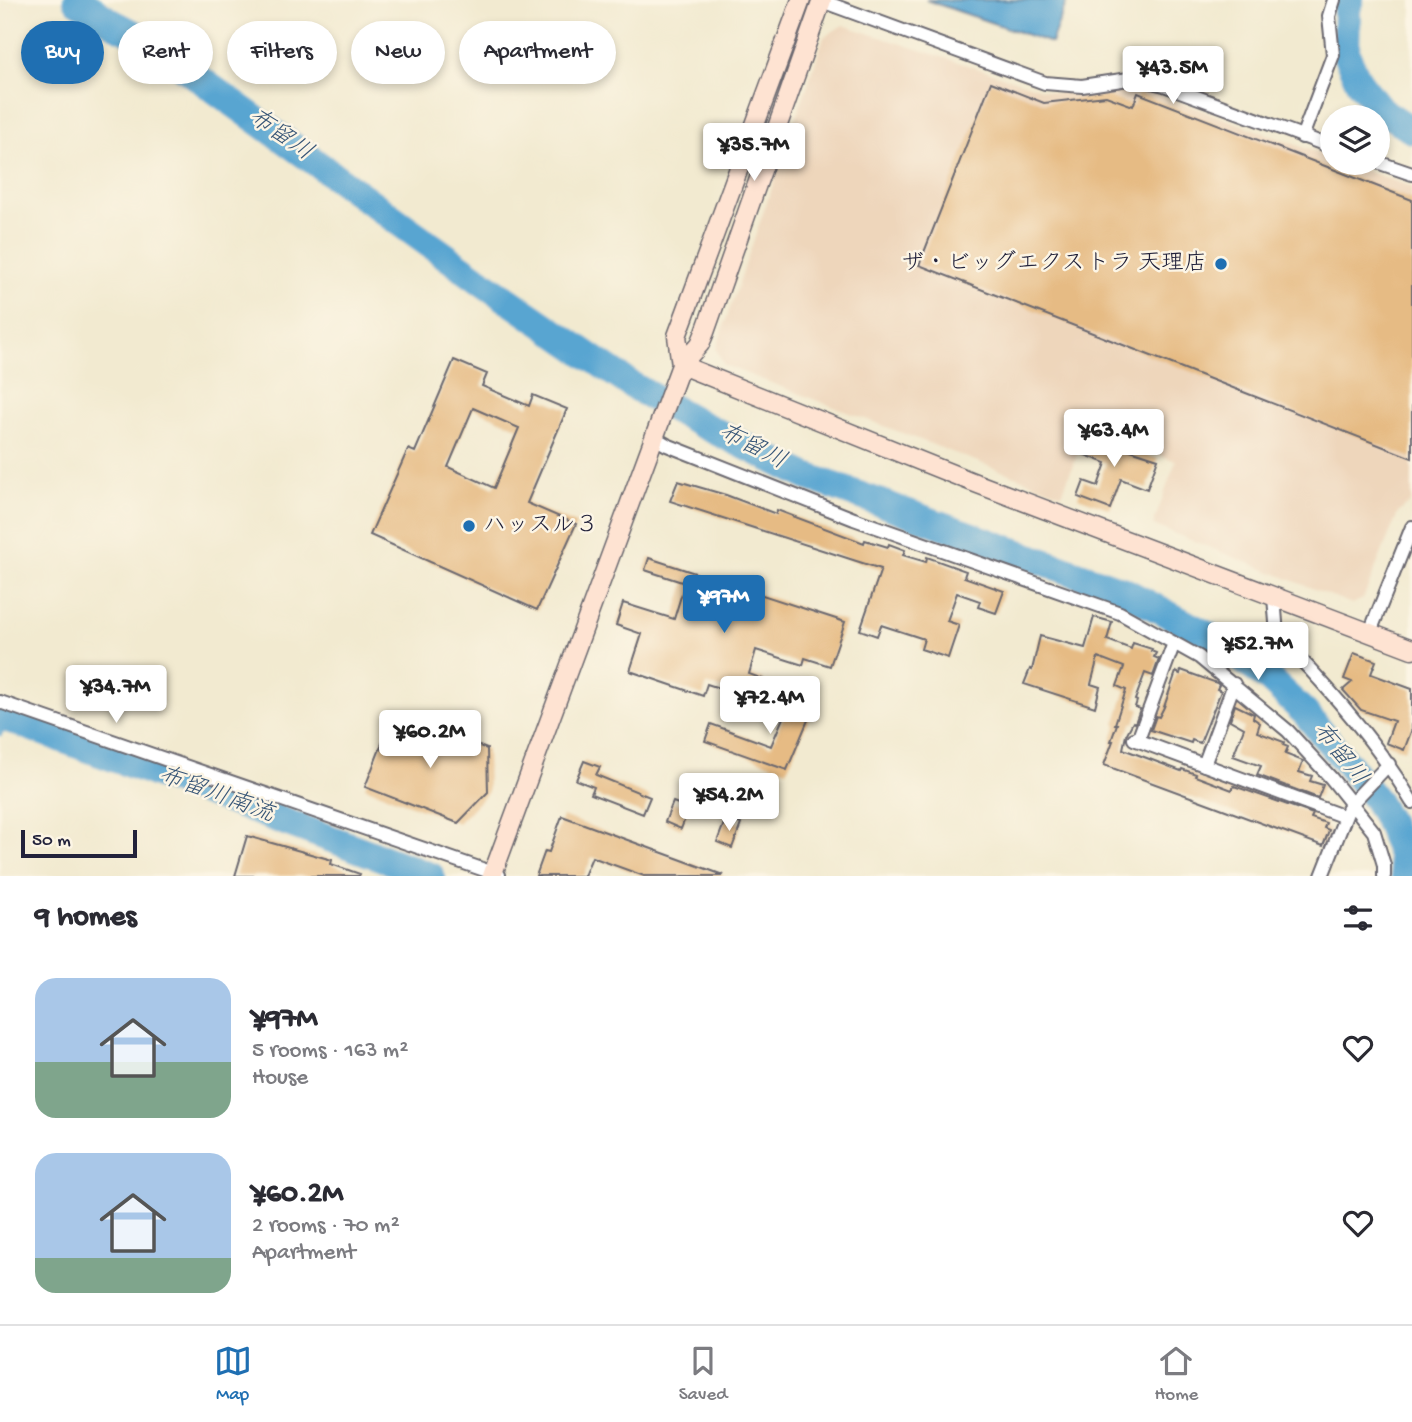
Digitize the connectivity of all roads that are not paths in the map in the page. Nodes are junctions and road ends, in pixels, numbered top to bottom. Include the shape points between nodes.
1 (801, 0) edge
2 (821, 0) edge
3 (1334, 0) edge
4 (1301, 137) junction
5 (1320, 143) edge
6 (1390, 166) edge
7 (1412, 174) edge
8 (680, 371) junction
9 (658, 432) junction
10 (1412, 527) edge
11 (1274, 597) junction
12 (1370, 632) junction
13 (1174, 643) junction
14 (1412, 649) edge
15 (1234, 684) junction
16 (0, 702) edge
17 (1204, 765) junction
18 (1386, 767) junction
19 (1412, 802) edge
20 (1350, 807) junction
21 (495, 875) edge
22 (1322, 876) edge
23 (1384, 876) edge

1 - 8 street via 677,336
2 - 4 street via 1045,83 1082,86 1135,78
2 - 8 street via 705,332
3 - 4 street via 1329,16 1333,55
4 - 5 street
6 - 7 street
8 - 9 street
8 - 11 street
9 - 13 street via 667,445 854,519 1120,613
9 - 21 street
10 - 12 street
11 - 12 street
11 - 18 street via 1277,635
12 - 14 street
13 - 15 street
13 - 17 street via 1136,739
15 - 17 street
15 - 20 street via 1288,731 1331,778
16 - 21 street
17 - 20 street
18 - 19 street
18 - 20 street
20 - 22 street
20 - 23 street via 1374,832

